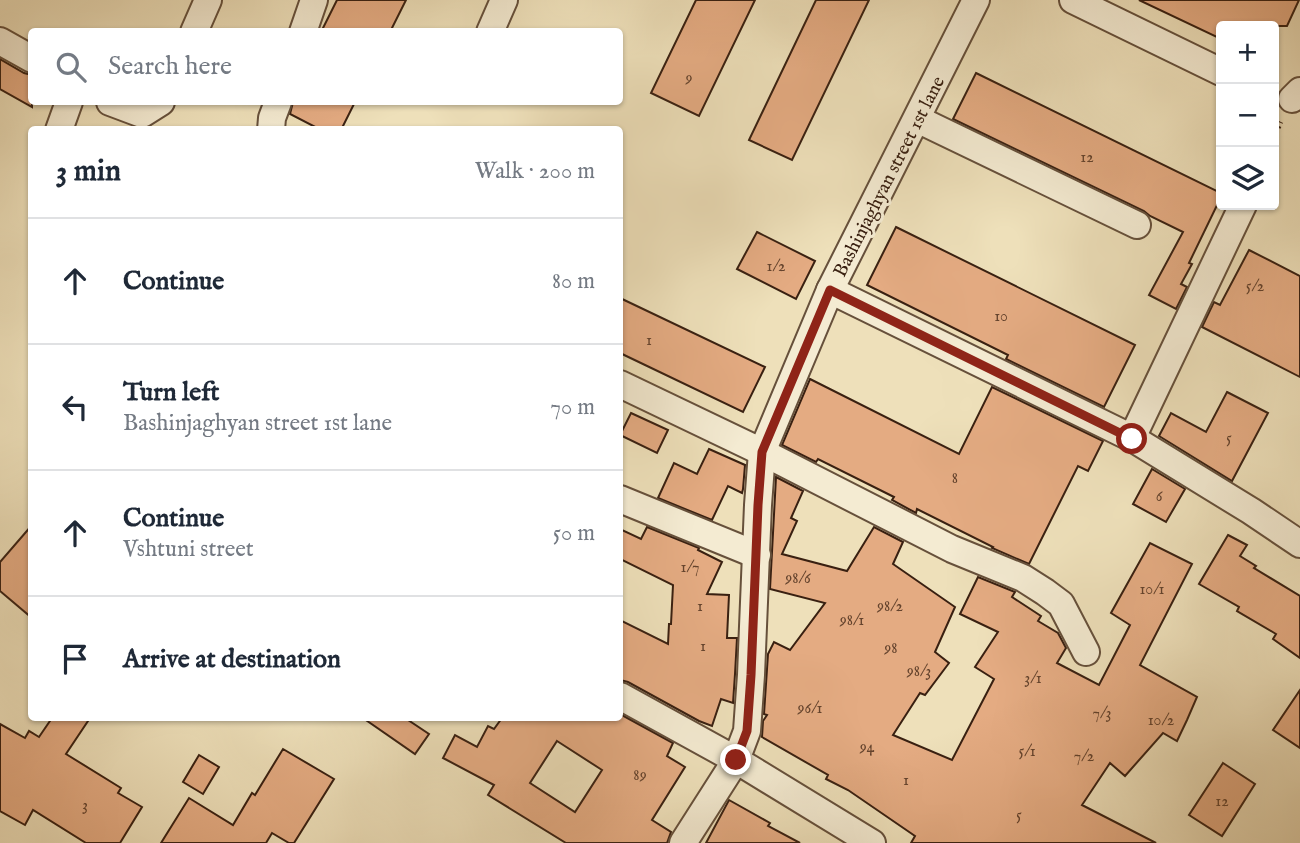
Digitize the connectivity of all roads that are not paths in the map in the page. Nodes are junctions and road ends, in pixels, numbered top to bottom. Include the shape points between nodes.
1 (208, 0) edge
2 (314, 0) edge
3 (504, 0) edge
4 (976, 0) edge
5 (1073, 0) edge
6 (196, 28) edge
7 (304, 28) edge
8 (493, 28) edge
9 (0, 41) edge
10 (28, 57) edge
11 (1216, 70) edge
12 (68, 105) edge
13 (118, 105) edge
14 (156, 105) edge
15 (277, 105) edge
16 (916, 119) junction
17 (60, 126) edge
18 (271, 126) edge
19 (1241, 210) edge
20 (1138, 225) dead end
21 (830, 290) junction
22 (623, 385) edge
23 (1135, 441) junction
24 (762, 452) junction
25 (623, 500) edge
26 (1300, 544) edge
27 (757, 555) junction
28 (1086, 652) dead end
29 (623, 698) edge
30 (736, 760) junction
31 (683, 843) edge
32 (872, 843) edge

1 - 6 street
2 - 7 street
3 - 8 street
4 - 16 street, Bashinjaghyan street 1st lane
5 - 11 street
9 - 10 street
12 - 17 street
13 - 14 street via 142,114
15 - 18 street
16 - 20 street
16 - 21 street, Bashinjaghyan street 1st lane
19 - 23 street
21 - 23 street
21 - 24 street, Bashinjaghyan street 1st lane
22 - 24 street
23 - 26 street
24 - 27 street, Bashinjaghyan street 1st lane
24 - 28 street via 952,549 1023,578 1061,604
25 - 27 street
27 - 30 street, Bashinjaghyan street 1st lane via 747,731
29 - 30 street
30 - 31 street, Bashinjaghyan street 1st lane
30 - 32 street

